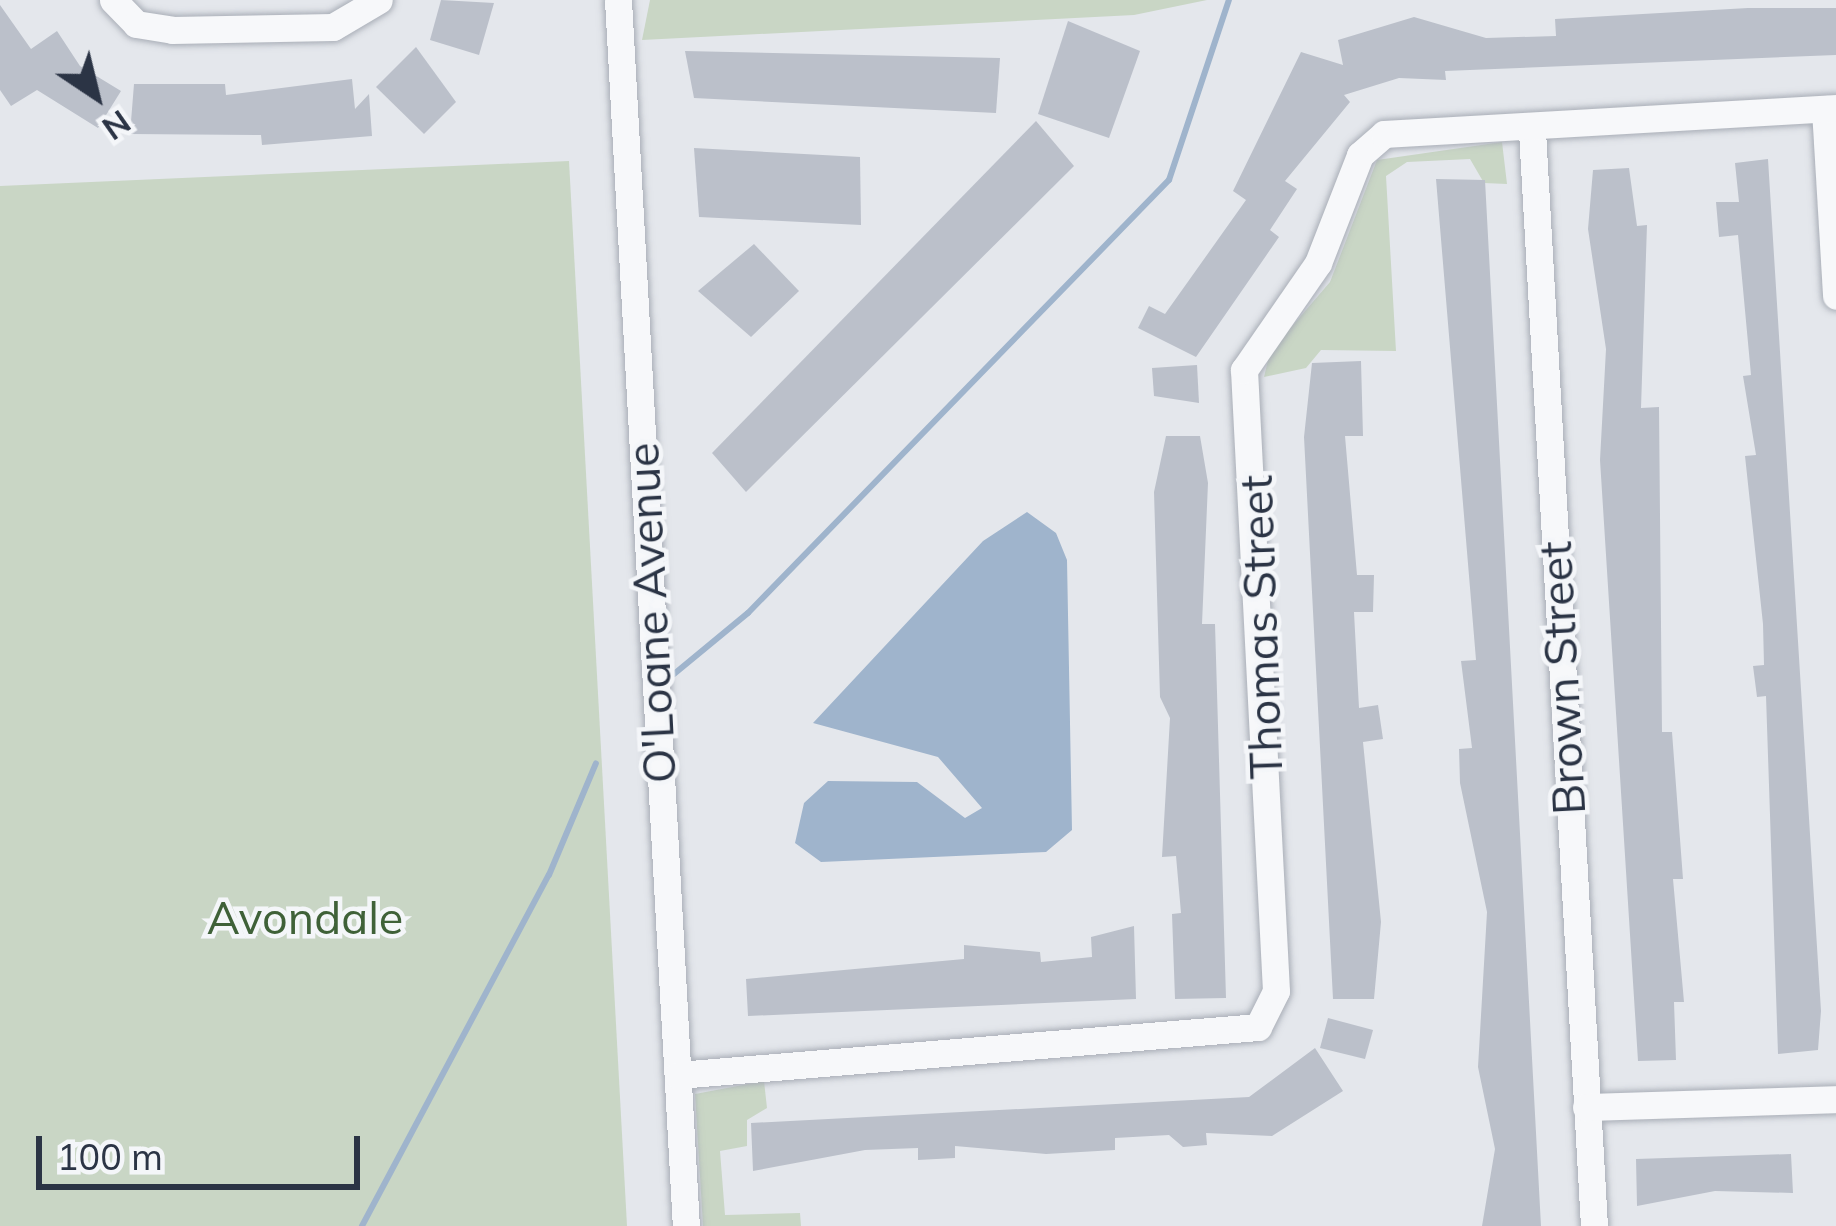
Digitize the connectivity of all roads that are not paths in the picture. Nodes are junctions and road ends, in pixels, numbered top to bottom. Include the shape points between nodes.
1 (113, 0) edge
2 (379, 0) edge
3 (617, 0) edge
4 (1830, 109) edge
5 (1532, 130) junction
6 (1836, 296) edge
7 (678, 1075) junction
8 (1836, 1099) edge
9 (1586, 1107) junction
10 (686, 1226) edge
11 (1594, 1226) edge

1 - 2 street via 136,24 172,30 333,27
3 - 7 street, O'Loane Avenue
4 - 5 street, Thomas Street
4 - 6 street
5 - 7 street, Thomas Street via 1384,134 1370,145 1318,263 1244,370 1276,991 1265,1020 1238,1035
5 - 9 street, Brown Street
7 - 10 street, O'Loane Avenue
8 - 9 street
9 - 11 street, Brown Street

